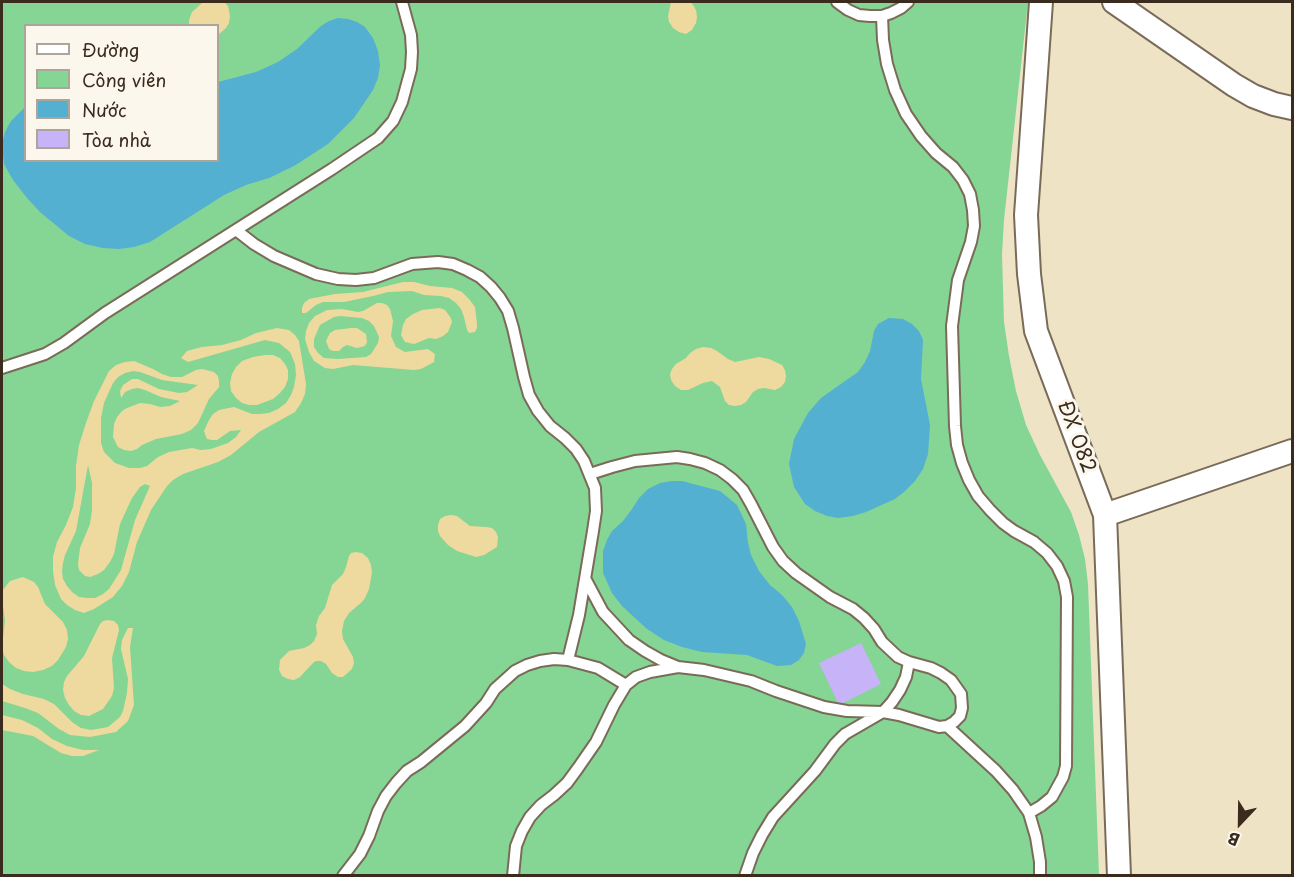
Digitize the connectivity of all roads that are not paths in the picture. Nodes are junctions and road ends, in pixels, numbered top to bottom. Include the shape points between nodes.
1 (402, 2) edge
2 (837, 2) edge
3 (908, 2) edge
4 (1041, 2) edge
5 (1113, 2) edge
6 (882, 16) junction
7 (1293, 108) edge
8 (236, 230) junction
9 (2, 368) edge
10 (1293, 451) edge
11 (590, 474) junction
12 (1105, 515) junction
13 (585, 579) junction
14 (568, 660) junction
15 (909, 662) junction
16 (678, 667) junction
17 (626, 685) junction
18 (883, 712) junction
19 (947, 726) junction
20 (1029, 813) junction
21 (343, 876) edge
22 (513, 876) edge
23 (745, 876) edge
24 (1040, 876) edge
25 (1119, 876) edge

1 - 8 lane via 411,34 411,69 393,121 378,138
2 - 6 lane via 859,15
3 - 6 lane
4 - 12 street, ĐX 082 via 1026,215 1036,332
5 - 7 street via 1234,85 1253,96
6 - 20 lane via 887,64 906,114 921,136 963,180 973,210 974,226 958,280 952,326 955,426 962,464 990,510 1047,553 1064,581 1067,597 1066,766 1052,797
8 - 9 lane via 64,343 45,354
8 - 11 lane via 284,261 338,279 374,278 412,264 438,262 453,264 480,277 508,311 524,377 538,411 576,449
10 - 12 street
11 - 13 lane via 596,511
11 - 15 lane via 635,461 677,458 720,470 743,490 783,561 809,584 853,609 889,650
12 - 25 street, ĐX 082
13 - 14 lane
13 - 16 lane via 603,612 629,640
14 - 17 lane via 598,668
14 - 21 lane via 540,661 515,671 465,726 407,771 386,796 360,854
15 - 18 lane via 900,690
15 - 19 lane via 941,673 961,694 960,716
16 - 17 lane via 650,672
16 - 18 lane via 743,679 824,706
17 - 22 lane via 578,768 530,817 516,846
18 - 19 lane via 932,726
18 - 23 lane via 845,734 773,817
19 - 20 lane via 996,771
20 - 24 lane

